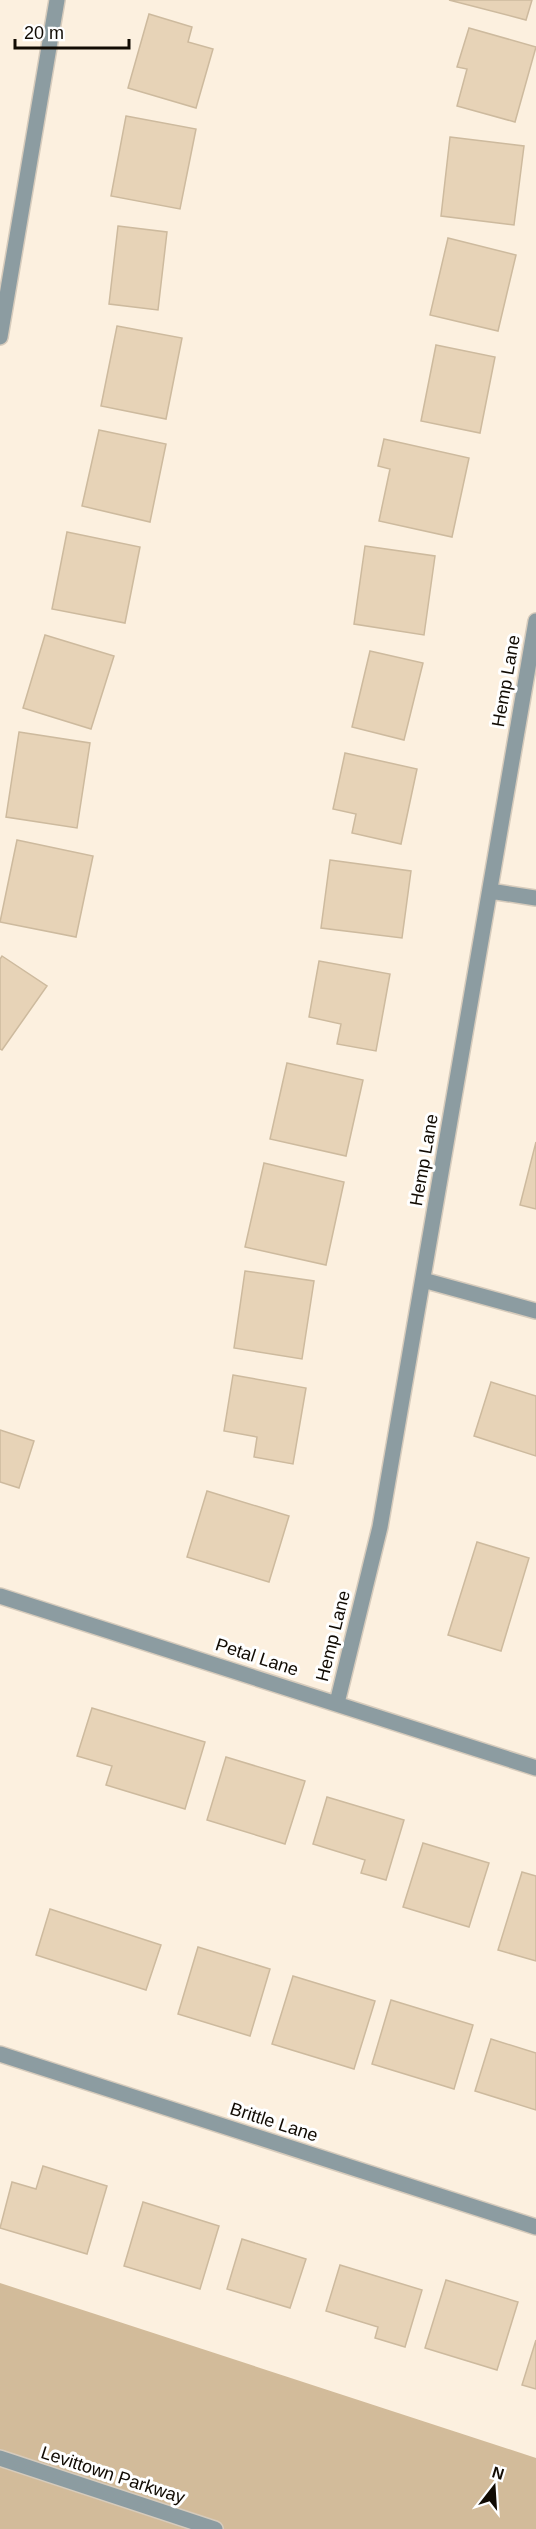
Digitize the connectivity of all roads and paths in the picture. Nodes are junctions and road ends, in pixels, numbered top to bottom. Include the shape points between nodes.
1 (57, 0) edge
2 (0, 337) edge
3 (536, 621) edge
4 (490, 891) junction
5 (536, 898) edge
6 (423, 1280) junction
7 (536, 1311) edge
8 (0, 1596) edge
9 (337, 1703) junction
10 (536, 1768) edge
11 (0, 2054) edge
12 (536, 2227) edge
13 (0, 2458) edge
14 (215, 2529) edge

1 - 2 street
3 - 4 street, Hemp Lane
4 - 5 street
4 - 6 street, Hemp Lane
6 - 7 street
6 - 9 street, Hemp Lane via 380,1527
8 - 9 street, Petal Lane
9 - 10 street, Petal Lane
11 - 12 street, Brittle Lane
13 - 14 street, Levittown Parkway

